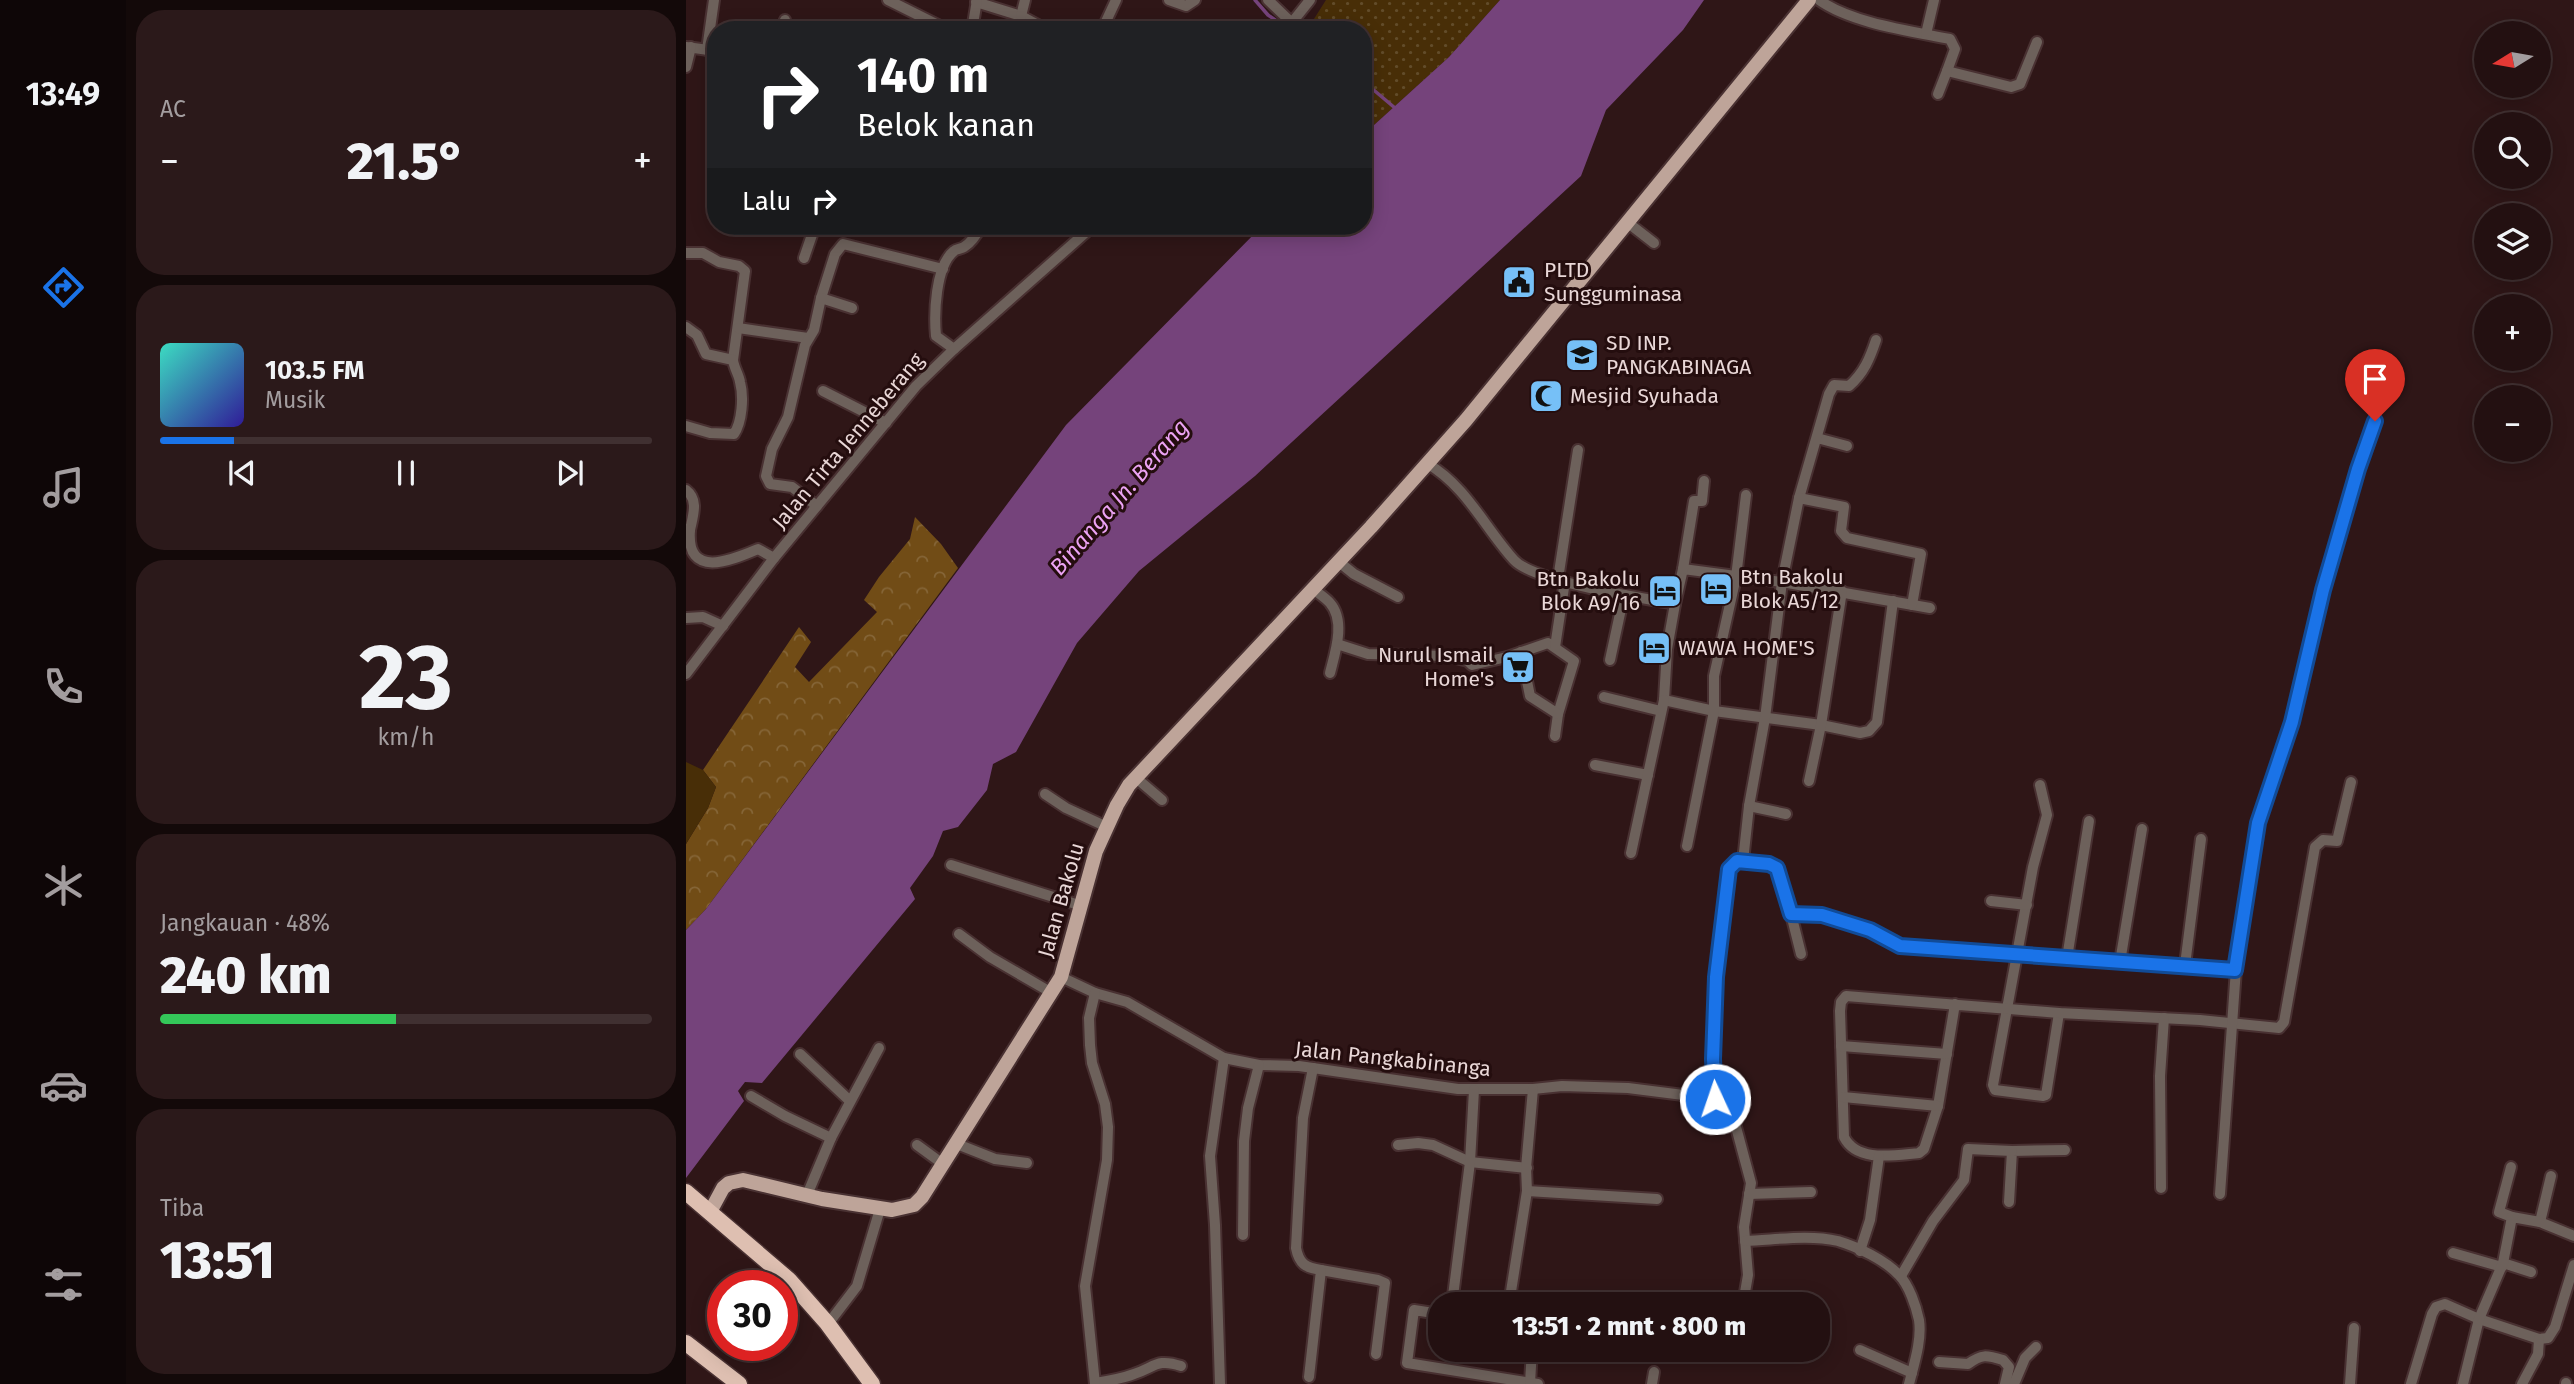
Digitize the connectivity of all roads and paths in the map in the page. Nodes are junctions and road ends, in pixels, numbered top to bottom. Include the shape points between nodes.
1 (714, 0) edge
2 (888, 0) edge
3 (1025, 0) edge
4 (1116, 0) edge
5 (1169, 0) edge
6 (1195, 0) edge
7 (1269, 0) edge
8 (1310, 0) edge
9 (1810, 0) edge
10 (1934, 0) edge
11 (977, 1) edge
12 (1824, 3) edge
13 (1021, 16) junction
14 (713, 21) edge
15 (930, 21) edge
16 (974, 21) edge
17 (1030, 21) edge
18 (1106, 21) edge
19 (1285, 21) edge
20 (1293, 21) edge
21 (1926, 34) junction
22 (2037, 42) dead end
23 (689, 47) edge
24 (707, 49) edge
25 (686, 67) edge
26 (1947, 71) junction
27 (1938, 94) dead end
28 (1631, 225) junction
29 (812, 235) edge
30 (975, 235) edge
31 (1083, 235) edge
32 (1654, 243) dead end
33 (686, 253) edge
34 (804, 258) dead end
35 (943, 269) junction
36 (821, 298) junction
37 (852, 308) dead end
38 (686, 327) edge
39 (738, 328) junction
40 (808, 338) junction
41 (1876, 340) dead end
42 (954, 349) junction
43 (733, 360) junction
44 (823, 391) dead end
45 (2375, 421) dead end
46 (886, 423) junction
47 (686, 426) edge
48 (1817, 438) junction
49 (1847, 446) dead end
50 (1578, 450) dead end
51 (1428, 464) junction
52 (1704, 481) dead end
53 (686, 490) edge
54 (1746, 495) dead end
55 (1799, 498) junction
56 (817, 506) junction
57 (688, 529) edge
58 (774, 558) junction
59 (1339, 562) junction
60 (1683, 569) junction
61 (1736, 577) junction
62 (1561, 580) junction
63 (1782, 582) junction
64 (1312, 589) junction
65 (1842, 591) junction
66 (1624, 595) junction
67 (1398, 597) dead end
68 (1893, 601) junction
69 (1675, 604) junction
70 (1912, 605) junction
71 (1930, 608) dead end
72 (686, 618) edge
73 (723, 626) junction
74 (1337, 643) junction
75 (1555, 647) junction
76 (1521, 652) junction
77 (1610, 660) dead end
78 (1330, 673) dead end
79 (686, 674) edge
80 (1604, 698) dead end
81 (1662, 705) junction
82 (1714, 711) junction
83 (1558, 713) junction
84 (1765, 718) junction
85 (1821, 725) junction
86 (1555, 736) dead end
87 (1595, 765) dead end
88 (1648, 775) junction
89 (1140, 780) junction
90 (1809, 781) dead end
91 (2350, 782) dead end
92 (2040, 785) dead end
93 (1045, 794) dead end
94 (1162, 800) dead end
95 (1749, 806) junction
96 (1786, 814) dead end
97 (2090, 821) dead end
98 (1107, 827) junction
99 (2142, 829) dead end
100 (2201, 839) dead end
101 (1687, 846) dead end
102 (1631, 853) dead end
103 (1742, 861) junction
104 (951, 865) dead end
105 (1991, 901) dead end
106 (2027, 905) junction
107 (1082, 906) junction
108 (1791, 914) junction
109 (960, 934) dead end
110 (1801, 954) dead end
111 (2016, 955) junction
112 (2067, 958) junction
113 (2120, 962) junction
114 (2185, 965) junction
115 (2235, 970) junction
116 (1067, 981) junction
117 (1052, 993) junction
118 (1095, 993) junction
119 (1955, 1004) junction
120 (2007, 1008) junction
121 (2059, 1013) junction
122 (2164, 1018) junction
123 (2231, 1023) junction
124 (1841, 1046) junction
125 (879, 1048) dead end
126 (800, 1054) dead end
127 (1947, 1055) junction
128 (1224, 1058) junction
129 (1259, 1065) junction
130 (1313, 1068) junction
131 (1533, 1089) junction
132 (1474, 1090) junction
133 (751, 1096) dead end
134 (1843, 1097) junction
135 (1715, 1099) junction
136 (850, 1101) junction
137 (1938, 1105) junction
138 (831, 1138) junction
139 (1398, 1144) dead end
140 (917, 1145) dead end
141 (961, 1146) junction
142 (2065, 1150) dead end
143 (2011, 1151) junction
144 (1879, 1156) junction
145 (1470, 1162) junction
146 (1027, 1163) dead end
147 (943, 1164) junction
148 (2511, 1167) dead end
149 (1527, 1168) junction
150 (2551, 1176) dead end
151 (2161, 1188) dead end
152 (1527, 1191) junction
153 (686, 1192) edge
154 (1811, 1192) dead end
155 (1749, 1194) junction
156 (2220, 1194) dead end
157 (807, 1195) junction
158 (1657, 1199) dead end
159 (2009, 1202) dead end
160 (706, 1208) junction
161 (879, 1214) junction
162 (2512, 1217) junction
163 (2540, 1222) junction
164 (1243, 1235) dead end
165 (2574, 1236) edge
166 (1745, 1241) junction
167 (1860, 1251) junction
168 (2454, 1253) dead end
169 (2502, 1265) junction
170 (2574, 1265) edge
171 (1321, 1270) junction
172 (2531, 1272) dead end
173 (1901, 1276) junction
174 (1454, 1292) edge
175 (1511, 1292) edge
176 (1745, 1292) edge
177 (1428, 1312) edge
178 (2479, 1319) junction
179 (828, 1324) junction
180 (2354, 1328) dead end
181 (2539, 1339) junction
182 (686, 1343) edge
183 (2036, 1347) dead end
184 (1860, 1350) dead end
185 (1376, 1354) dead end
186 (1533, 1362) edge
187 (1939, 1362) dead end
188 (1181, 1366) dead end
189 (1654, 1372) dead end
190 (1309, 1377) dead end
191 (1910, 1379) edge
192 (736, 1383) edge
193 (1534, 1383) edge
194 (872, 1384) edge
195 (1095, 1384) edge
196 (1220, 1384) edge
197 (1652, 1384) edge
198 (2005, 1384) edge
199 (2014, 1384) edge
200 (2350, 1384) edge
201 (2411, 1384) edge
202 (2463, 1384) edge
203 (2522, 1384) edge

1 - 14 street
2 - 15 street
3 - 13 street
4 - 18 street
5 - 6 street via 1182,6
7 - 19 street
8 - 20 street
9 - 28 main road, Jalan Bakolu
10 - 21 street
11 - 13 street
11 - 16 street
12 - 21 street via 1858,17
13 - 17 street
21 - 26 street via 1953,42
22 - 26 street via 2016,87
23 - 24 street
23 - 25 street
26 - 27 street
28 - 32 street
28 - 51 main road, Jalan Bakolu
29 - 34 street
30 - 35 street via 953,251
31 - 42 street, Jalan Tirta Jenneberang
33 - 39 street via 703,253 745,271
35 - 36 street via 843,244 835,254
35 - 42 street via 935,306 936,336
36 - 37 street
36 - 40 street
38 - 43 street via 697,335 706,354
39 - 40 street
39 - 43 street
40 - 56 street via 788,417 772,449 766,476 768,482 792,487
41 - 48 street via 1868,364 1855,380 1849,386 1832,388
42 - 46 street, Jalan Tirta Jenneberang
43 - 47 street via 742,397 736,433 710,433
44 - 46 street
45 - 115 street via 2323,590 2292,722 2258,823
46 - 56 street, Jalan Tirta Jenneberang
48 - 49 street
48 - 55 street
50 - 62 street
51 - 59 main road, Jalan Bakolu
51 - 62 street via 1448,478 1515,561
52 - 60 street via 1702,500 1694,501
53 - 57 street via 695,506
54 - 61 street
55 - 63 street
55 - 70 street via 1844,507 1841,531 1847,538 1921,554
56 - 58 street, Jalan Tirta Jenneberang
57 - 58 street via 692,556 705,562 738,558 758,548
58 - 73 street, Jalan Tirta Jenneberang
59 - 64 main road, Jalan Bakolu
59 - 67 street
60 - 61 street
60 - 69 street
61 - 63 street
61 - 82 street via 1714,677
62 - 66 street
62 - 75 street
63 - 65 street
63 - 84 street
64 - 74 street via 1333,608
64 - 89 main road, Jalan Bakolu
65 - 68 street
65 - 85 street
66 - 69 street
66 - 77 street
68 - 70 street
68 - 85 street via 1874,727 1860,733
69 - 81 street
70 - 71 street
72 - 73 street via 703,617
73 - 79 street, Jalan Tirta Jenneberang
74 - 76 street via 1368,654 1448,656 1472,665
74 - 78 street
75 - 76 street via 1548,643
75 - 83 street via 1574,662
76 - 83 street via 1530,696
80 - 81 street
81 - 82 street
81 - 88 street
82 - 84 street
82 - 101 street
83 - 86 street
84 - 85 street
84 - 95 street
85 - 90 street
87 - 88 street
88 - 102 street
89 - 94 street
89 - 98 main road, Jalan Bakolu via 1117,805
91 - 123 street via 2337,841 2323,839 2315,847 2282,1027
92 - 106 street via 2047,816
93 - 98 street
95 - 96 street
95 - 103 street
97 - 112 street
98 - 107 main road, Jalan Bakolu via 1096,850
99 - 113 street
100 - 114 street
103 - 108 street via 1777,868
103 - 135 street via 1729,869 1717,966
104 - 107 street
105 - 106 street
106 - 111 street
107 - 116 main road, Jalan Bakolu
108 - 110 street
108 - 111 street via 1822,915 1870,930 1900,946
109 - 117 street
111 - 112 street
111 - 120 street
112 - 113 street
113 - 114 street
114 - 115 street
115 - 123 street
116 - 117 main road, Jalan Bakolu
116 - 118 street, Jalan Pangkabinanga
117 - 141 main road, Jalan Bakolu
118 - 128 street, Jalan Pangkabinanga via 1143,1010
118 - 195 street via 1089,1018 1090,1045 1108,1127 1107,1160 1085,1286
119 - 120 street
119 - 124 street via 1846,996 1841,1002
119 - 127 street
120 - 121 street
120 - 121 street via 1994,1087 2043,1096
121 - 122 street
122 - 123 street
122 - 151 street
123 - 156 street
124 - 127 street
124 - 134 street
125 - 136 street
126 - 136 street
127 - 137 street
128 - 129 street, Jalan Pangkabinanga
128 - 196 street via 1210,1156
129 - 130 street, Jalan Pangkabinanga
129 - 164 street via 1244,1141
130 - 132 street, Jalan Pangkabinanga
130 - 171 street via 1303,1118 1296,1248 1304,1265
131 - 132 street, Jalan Pangkabinanga
131 - 135 street, Jalan Pangkabinanga via 1628,1088
131 - 149 street
132 - 145 street
133 - 138 street
134 - 137 street
134 - 144 street via 1847,1143
135 - 155 street via 1727,1112 1743,1147
136 - 138 street
137 - 144 street via 1924,1149
138 - 157 street
139 - 145 street via 1433,1145
140 - 147 street
141 - 146 street via 995,1159
141 - 147 main road, Jalan Bakolu
142 - 143 street
143 - 159 street
143 - 173 street via 1968,1149 1964,1180
144 - 167 street via 1870,1220
145 - 149 street
145 - 174 street
147 - 161 main road, Jalan Bakolu via 914,1205
148 - 162 street via 2499,1212
149 - 152 street
150 - 163 street
152 - 158 street
152 - 175 street
153 - 160 highway
154 - 155 street
155 - 166 street
157 - 160 main road, Jalan Bakolu via 752,1180 735,1181
157 - 161 main road, Jalan Bakolu
160 - 179 highway via 789,1280
161 - 179 street via 857,1286
162 - 163 street
162 - 169 street
163 - 165 street
166 - 167 street via 1838,1241
166 - 176 street
167 - 173 street
168 - 169 street
169 - 172 street
169 - 178 street
170 - 181 street via 2555,1327 2547,1338
171 - 185 street via 1385,1283
171 - 190 street
173 - 191 street via 1919,1319
177 - 193 street via 1414,1310 1407,1363
178 - 181 street
178 - 201 street via 2445,1304 2433,1309
178 - 202 street
179 - 194 highway
180 - 200 street
181 - 203 street via 2538,1354
182 - 192 highway
183 - 199 street via 2025,1358
184 - 191 street
186 - 193 street
187 - 198 street via 1968,1364 1977,1356 2003,1360 2009,1367
188 - 195 street via 1157,1362 1137,1373
189 - 197 street

